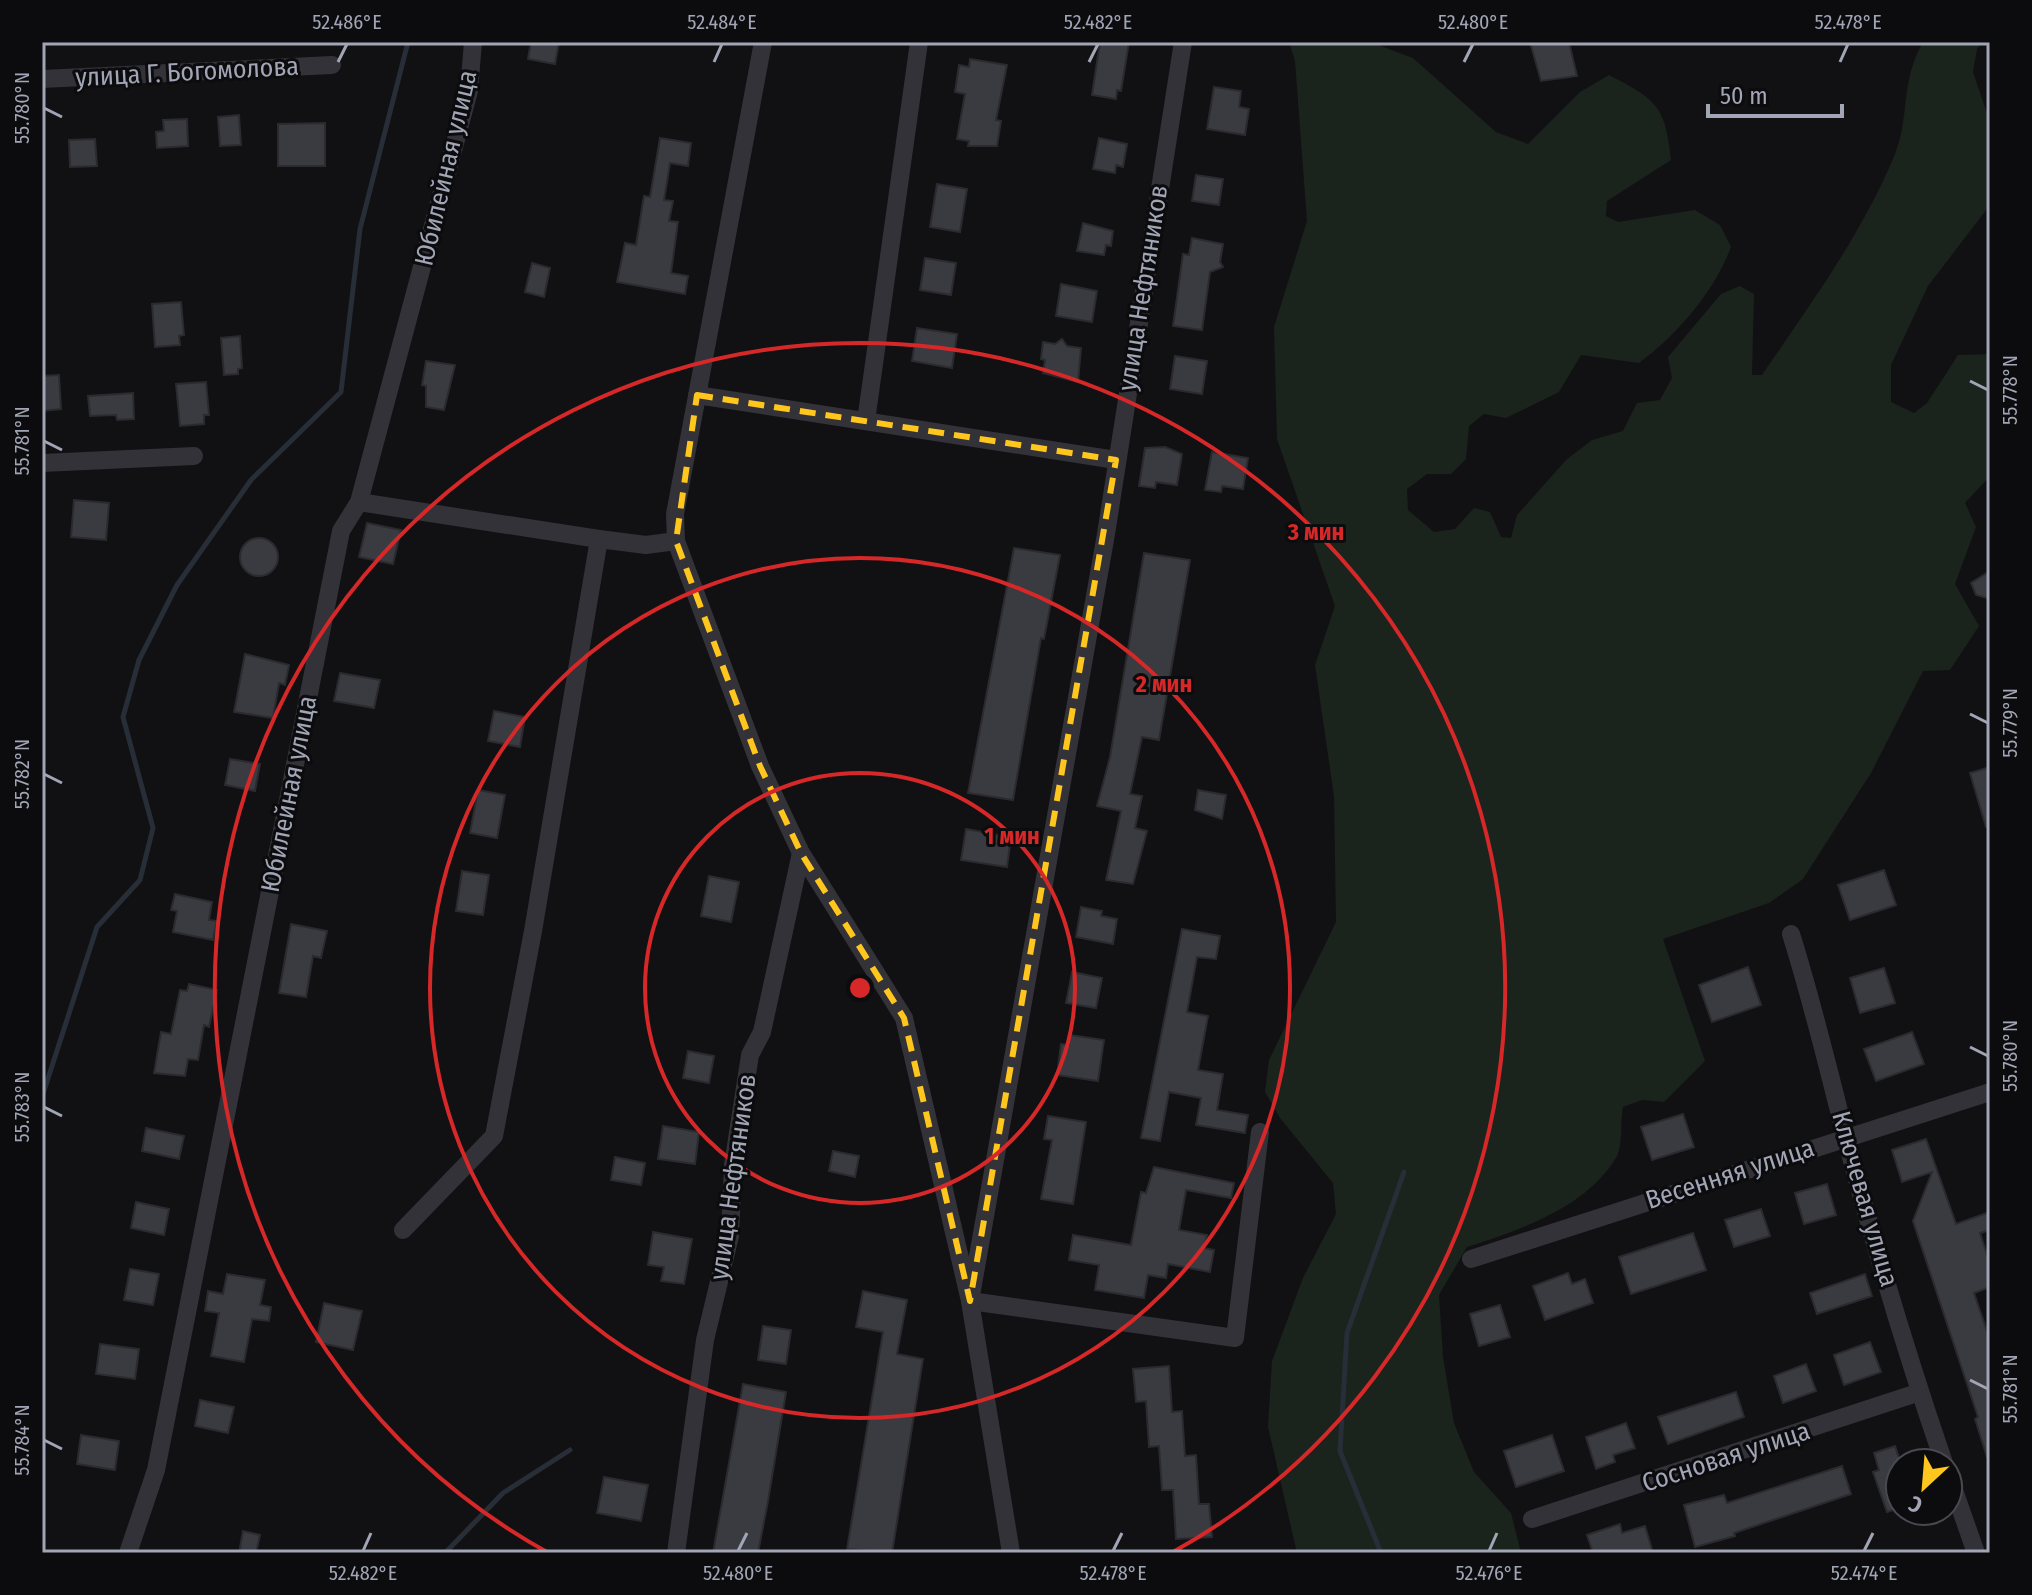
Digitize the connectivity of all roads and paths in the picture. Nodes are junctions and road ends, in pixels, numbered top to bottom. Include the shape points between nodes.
1 (473, 42) edge
2 (763, 42) edge
3 (919, 42) edge
4 (1183, 42) edge
5 (332, 65) dead end
6 (42, 79) edge
7 (697, 395) junction
8 (866, 421) junction
9 (194, 456) dead end
10 (1116, 460) junction
11 (42, 463) edge
12 (359, 502) junction
13 (599, 539) junction
14 (676, 541) junction
15 (801, 853) junction
16 (1791, 934) dead end
17 (1990, 1092) edge
18 (1260, 1132) dead end
19 (1846, 1136) junction
20 (403, 1230) dead end
21 (1471, 1259) dead end
22 (970, 1301) junction
23 (1920, 1392) junction
24 (1939, 1447) edge
25 (1532, 1519) dead end
26 (1964, 1519) edge
27 (128, 1553) edge
28 (676, 1553) edge
29 (1011, 1553) edge
30 (1976, 1553) edge

1 - 12 street, Юбилейная улица via 469,91
2 - 7 street
3 - 8 street
4 - 10 street, улица Нефтяников
5 - 6 street, улица Г. Богомолова
7 - 8 street
7 - 14 street via 675,514
8 - 10 street
9 - 11 street
10 - 22 street, улица Нефтяников
12 - 13 street
12 - 27 street, Юбилейная улица via 341,531 156,1470
13 - 14 street via 646,545
13 - 20 street via 494,1136
14 - 15 street via 760,766
15 - 22 street via 904,1018
15 - 28 street, улица Нефтяников via 762,1032 750,1055 733,1165 730,1236 705,1340
16 - 19 street, Ключевая улица
17 - 19 street, Весенняя улица
18 - 22 street via 1235,1338
19 - 21 street, Весенняя улица
19 - 23 street, Ключевая улица
22 - 29 street
23 - 24 street, Ключевая улица
23 - 25 street, Сосновая улица
26 - 30 street

